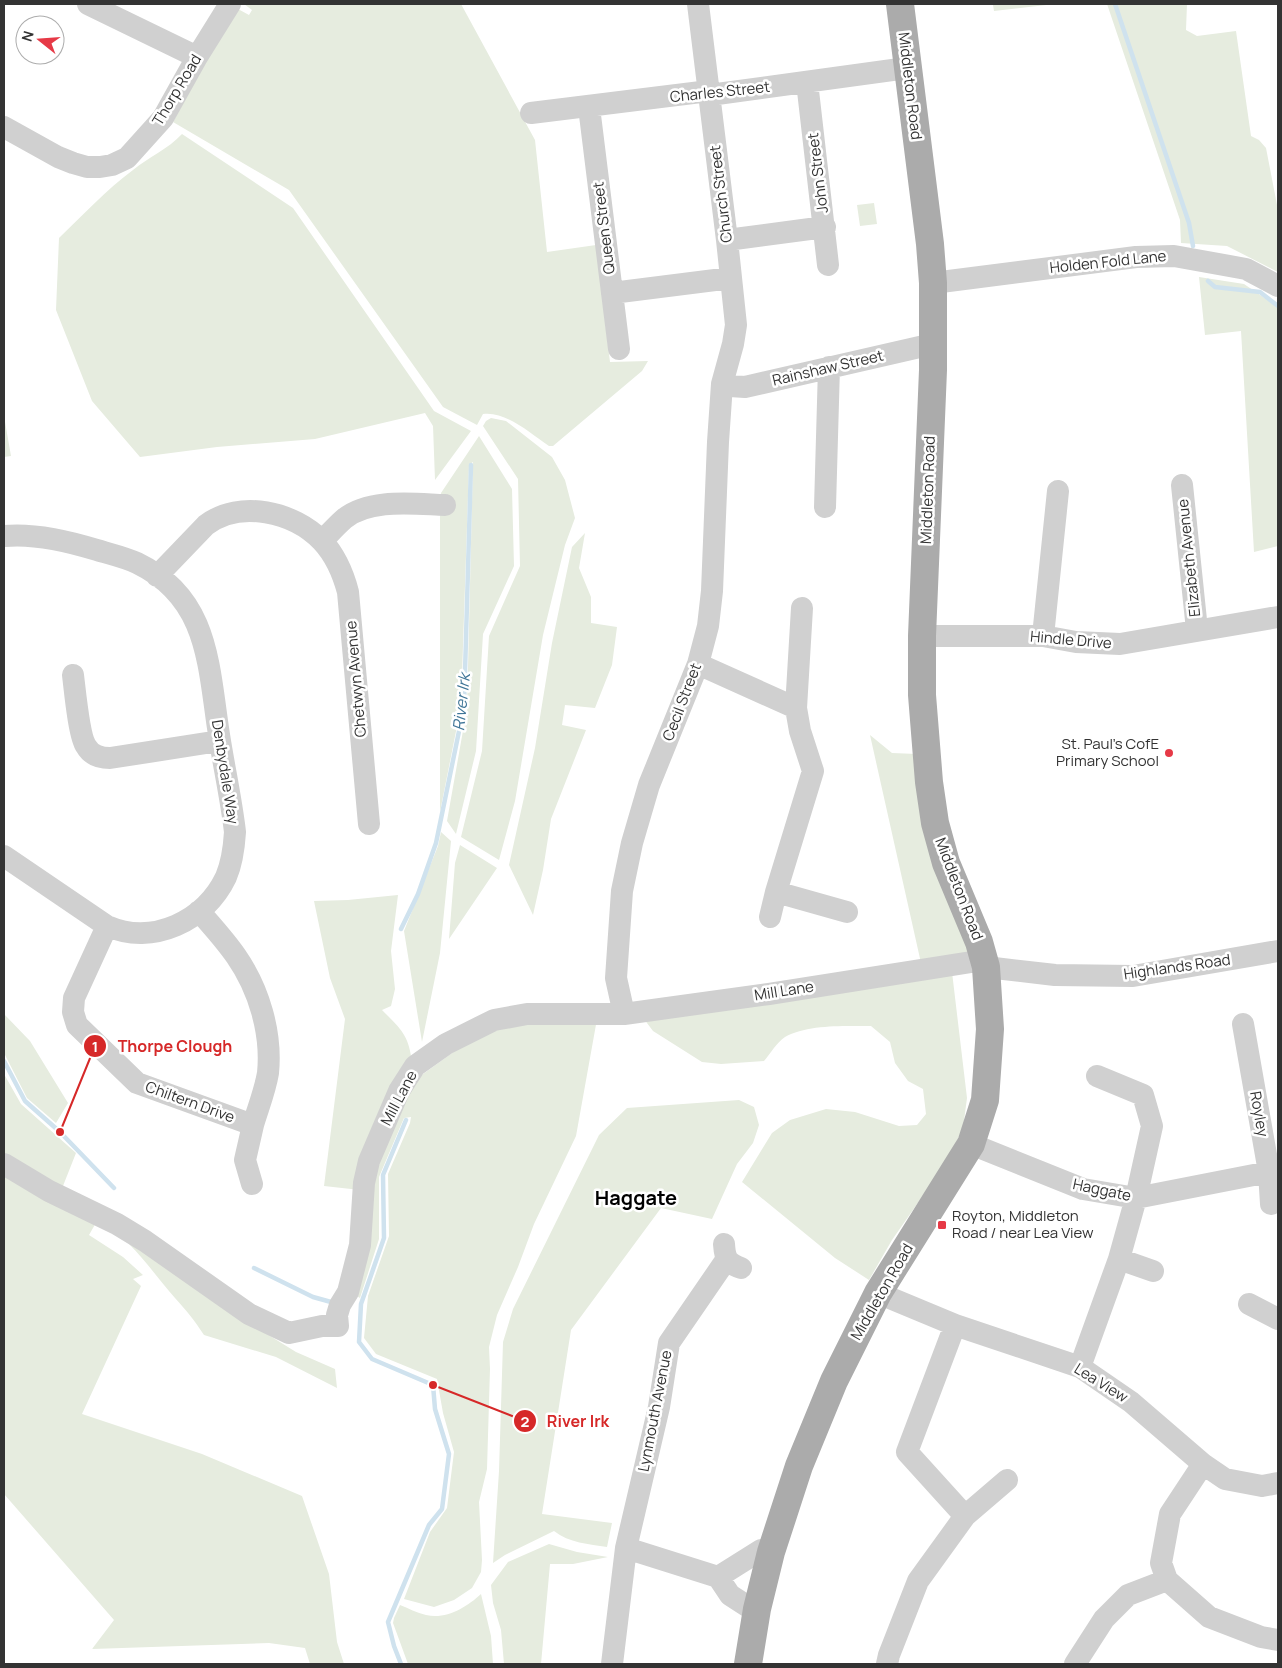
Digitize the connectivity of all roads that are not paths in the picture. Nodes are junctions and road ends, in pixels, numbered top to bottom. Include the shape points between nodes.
1 (88, 4) edge
2 (230, 4) edge
3 (698, 4) edge
4 (900, 4) edge
5 (197, 57) junction
6 (908, 68) junction
7 (808, 82) junction
8 (709, 93) junction
9 (589, 106) junction
10 (531, 113) dead end
11 (4, 127) edge
12 (825, 227) junction
13 (727, 240) junction
14 (828, 264) dead end
15 (731, 278) junction
16 (933, 283) junction
17 (1278, 286) edge
18 (612, 293) junction
19 (933, 346) junction
20 (619, 349) dead end
21 (829, 367) junction
22 (722, 384) junction
23 (1182, 485) dead end
24 (1058, 491) dead end
25 (445, 504) dead end
26 (825, 507) dead end
27 (4, 536) edge
28 (322, 541) junction
29 (158, 576) junction
30 (802, 608) dead end
31 (1278, 617) edge
32 (1197, 630) junction
33 (922, 636) junction
34 (1043, 636) junction
35 (698, 664) junction
36 (73, 675) dead end
37 (796, 708) junction
38 (220, 741) junction
39 (369, 824) dead end
40 (4, 856) edge
41 (776, 892) junction
42 (200, 911) junction
43 (847, 912) dead end
44 (770, 917) dead end
45 (107, 926) junction
46 (1278, 951) edge
47 (985, 963) junction
48 (624, 1014) junction
49 (1243, 1024) dead end
50 (1097, 1076) dead end
51 (253, 1125) junction
52 (971, 1144) junction
53 (4, 1164) edge
54 (1269, 1172) junction
55 (252, 1184) dead end
56 (1136, 1198) junction
57 (1271, 1204) dead end
58 (731, 1257) dead end
59 (1119, 1259) junction
60 (1154, 1271) dead end
61 (878, 1293) junction
62 (1248, 1304) dead end
63 (1278, 1319) edge
64 (955, 1325) junction
65 (1080, 1367) junction
66 (1202, 1464) junction
67 (1007, 1480) dead end
68 (1278, 1483) edge
69 (965, 1516) junction
70 (626, 1548) junction
71 (771, 1552) junction
72 (718, 1577) junction
73 (1167, 1580) junction
74 (757, 1609) junction
75 (1278, 1640) edge
76 (612, 1664) edge
77 (748, 1664) edge
78 (887, 1664) edge
79 (1075, 1664) edge

1 - 5 street
2 - 5 street, Thorp Road
3 - 8 street, Church Street
4 - 6 main road, Middleton Road
5 - 11 street, Thorp Road via 163,118 127,158 112,165 87,167 73,164
6 - 7 street, Charles Street
6 - 16 main road, Middleton Road
7 - 8 street, Charles Street
7 - 12 street, John Street
8 - 9 street, Charles Street
8 - 13 street, Church Street
9 - 10 street, Charles Street
9 - 18 street, Queen Street
12 - 13 street
12 - 14 street, John Street
13 - 15 street, Church Street
15 - 18 street
15 - 22 street, Church Street via 736,325
16 - 17 street, Holden Fold Lane via 1136,257 1174,256 1246,269
16 - 19 main road, Middleton Road
18 - 20 street, Queen Street
19 - 21 street, Rainshaw Street
19 - 33 main road, Middleton Road
21 - 22 street, Rainshaw Street via 745,387
21 - 26 street
22 - 35 street, Cecil Street via 712,591 708,626
23 - 32 street, Elizabeth Avenue
24 - 34 street
25 - 28 street via 377,504 345,518
27 - 29 street, Denbydale Way via 36,537 86,547 135,563
28 - 29 street, Chetwyn Avenue via 285,517 260,512 233,513 206,525
28 - 39 street, Chetwyn Avenue via 339,565 348,592
29 - 38 street, Denbydale Way via 190,610 203,638
30 - 37 street
31 - 32 street, Hindle Drive
32 - 34 street, Hindle Drive via 1120,644 1076,642
33 - 34 street, Hindle Drive
33 - 47 main road, Middleton Road via 924,727 935,823 946,863 980,942
35 - 37 street
35 - 48 street, Cecil Street via 649,785 632,843 622,891 616,969
36 - 38 street via 82,740 99,757
37 - 41 street via 813,771
38 - 42 street, Denbydale Way via 235,832 234,847 229,869 219,889
40 - 45 street, Denbydale Way
41 - 43 street
41 - 44 street
42 - 45 street, Denbydale Way via 175,926 148,933 120,932
42 - 51 street, Chiltern Drive via 245,971 264,1018 268,1074
45 - 51 street, Chiltern Drive via 74,998 73,1012 77,1025 137,1083
46 - 47 street, Highlands Road via 1134,976 1055,975
47 - 48 street, Mill Lane
47 - 52 main road, Middleton Road via 990,1029 985,1100
48 - 53 street, Mill Lane via 528,1014 494,1020 446,1044 415,1066 399,1091 369,1161 363,1192 360,1244 348,1292 337,1315 338,1326 289,1333 249,1314 145,1241
49 - 54 street, Royley
50 - 56 street via 1143,1095 1152,1126
51 - 55 street, Chiltern Drive via 246,1160
52 - 56 street, Haggate via 1083,1189
52 - 61 main road, Middleton Road
54 - 56 street, Haggate
54 - 57 street, Royley
56 - 59 street
58 - 70 street, Lynmouth Avenue via 669,1343 659,1407
59 - 60 street
59 - 65 street
61 - 64 street, Lea View
61 - 71 main road, Middleton Road via 834,1381 798,1466
62 - 63 street
64 - 65 street, Lea View
64 - 69 street via 907,1452
65 - 66 street, Lea View via 1131,1402
66 - 68 street, Lea View via 1225,1479 1262,1486
66 - 73 street via 1170,1514 1162,1563
67 - 69 street
69 - 78 street via 918,1580
70 - 72 street
70 - 76 street, Lynmouth Avenue
71 - 72 street via 761,1550
71 - 74 main road, Middleton Road
72 - 74 street via 730,1595
73 - 75 street via 1209,1617 1261,1637
73 - 79 street via 1128,1595 1104,1619
74 - 77 main road, Middleton Road

